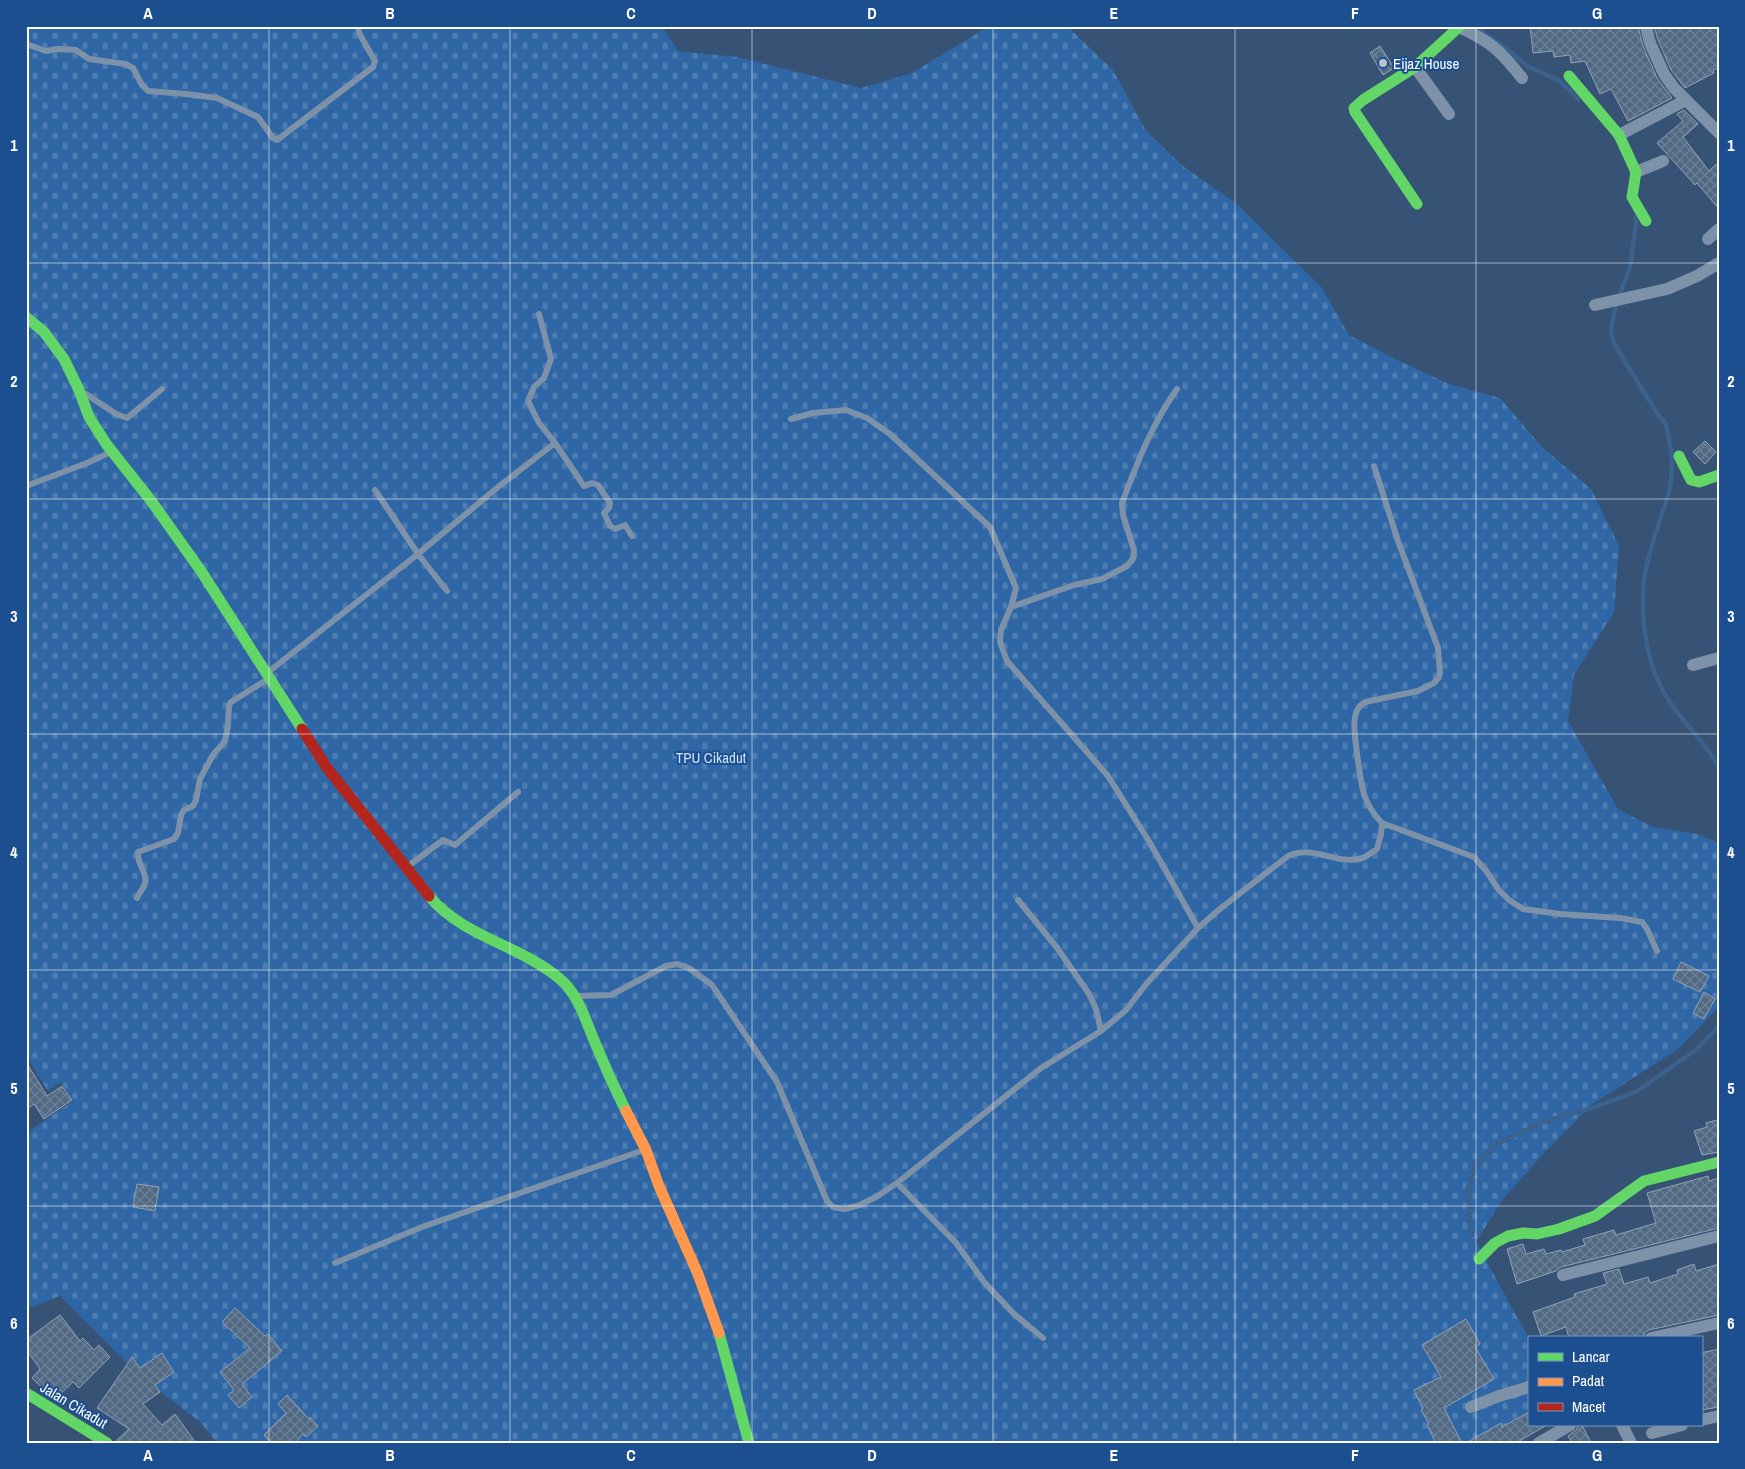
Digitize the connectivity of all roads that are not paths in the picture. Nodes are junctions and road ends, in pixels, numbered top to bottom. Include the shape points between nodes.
1 (358, 26) edge
2 (1646, 26) edge
3 (1458, 27) edge
4 (26, 44) edge
5 (1415, 67) junction
6 (1569, 76) dead end
7 (1522, 78) dead end
8 (1686, 100) junction
9 (1448, 114) dead end
10 (1618, 134) junction
11 (1719, 134) edge
12 (1663, 161) dead end
13 (1636, 172) junction
14 (1417, 204) dead end
15 (1646, 221) dead end
16 (1719, 229) edge
17 (1708, 239) dead end
18 (1719, 263) edge
19 (1594, 305) dead end
20 (539, 314) dead end
21 (26, 316) edge
22 (162, 389) dead end
23 (1177, 389) dead end
24 (79, 390) junction
25 (791, 419) dead end
26 (555, 443) junction
27 (112, 452) junction
28 (1679, 456) dead end
29 (1374, 466) dead end
30 (1719, 475) edge
31 (26, 486) edge
32 (375, 490) dead end
33 (632, 536) dead end
34 (418, 554) junction
35 (447, 591) dead end
36 (1011, 607) junction
37 (1719, 658) edge
38 (1693, 665) dead end
39 (268, 676) junction
40 (518, 792) dead end
41 (1382, 823) junction
42 (407, 868) junction
43 (137, 898) dead end
44 (1018, 900) dead end
45 (1198, 928) junction
46 (1657, 951) dead end
47 (575, 996) junction
48 (1101, 1031) junction
49 (646, 1150) junction
50 (1719, 1162) edge
51 (897, 1183) junction
52 (1719, 1236) edge
53 (1479, 1259) dead end
54 (335, 1264) dead end
55 (1563, 1275) dead end
56 (1719, 1323) edge
57 (1660, 1336) edge
58 (1043, 1338) dead end
59 (1528, 1387) edge
60 (26, 1393) edge
61 (1471, 1407) dead end
62 (1719, 1416) edge
63 (1702, 1420) edge
64 (1568, 1426) edge
65 (1623, 1426) edge
66 (1678, 1426) edge
67 (1652, 1433) dead end
68 (107, 1443) edge
69 (749, 1443) edge
70 (1539, 1443) edge
71 (1632, 1443) edge

1 - 4 lane via 375,61 373,67 277,140 258,117 217,98 148,91 133,68 126,64 90,59 76,50 46,51
2 - 8 street via 1664,74
3 - 5 street
3 - 7 street via 1488,42
5 - 9 street
5 - 14 street via 1354,108
6 - 10 street
8 - 10 street
8 - 11 street
10 - 13 street
12 - 13 street
13 - 15 street via 1632,197
16 - 17 street
18 - 19 street via 1668,289
20 - 26 lane via 551,359 544,378 534,387 528,401 539,423
21 - 24 street via 44,332 64,360
22 - 24 lane via 127,418
23 - 36 lane via 1143,450 1122,503 1134,559 1128,566 1102,578
24 - 27 street via 89,417
25 - 36 lane via 846,410 867,418 890,434 990,527 1016,588
26 - 33 lane via 584,486 598,484 610,503 604,513 610,526 615,529 625,525
26 - 34 lane
27 - 31 lane
27 - 39 street via 201,571
28 - 30 street via 1690,480 1699,482
29 - 41 lane via 1438,648 1440,672 1434,682 1418,691 1365,702 1354,718 1364,796
32 - 34 lane
34 - 35 lane
34 - 39 lane
36 - 45 lane via 1000,636 1007,661 1108,776
37 - 38 street
39 - 42 street via 326,768
39 - 43 lane via 229,705 225,741 213,755 200,780 193,806 180,814 174,839 138,852 145,884
40 - 42 lane via 456,845 443,840
41 - 45 lane via 1376,849 1363,858 1344,859 1308,851 1288,856
41 - 46 lane via 1474,857 1498,890 1524,910 1642,922
42 - 47 street via 437,906 457,922 535,962 560,979
44 - 48 lane via 1089,994
45 - 48 lane via 1126,1010
47 - 49 street via 613,1085
47 - 51 lane via 610,995 666,966 677,964 689,968 712,985 777,1082 827,1201 833,1207 844,1209 860,1205
48 - 51 lane via 1041,1068
49 - 54 lane via 422,1227
49 - 69 street via 713,1315
50 - 53 street via 1644,1181 1595,1216 1537,1234 1508,1236
51 - 58 lane via 956,1243 984,1282 1014,1314
52 - 55 street
56 - 57 street
59 - 61 street
60 - 68 street, Jalan Cikadut
62 - 63 street
64 - 70 street
65 - 71 street
66 - 67 street

